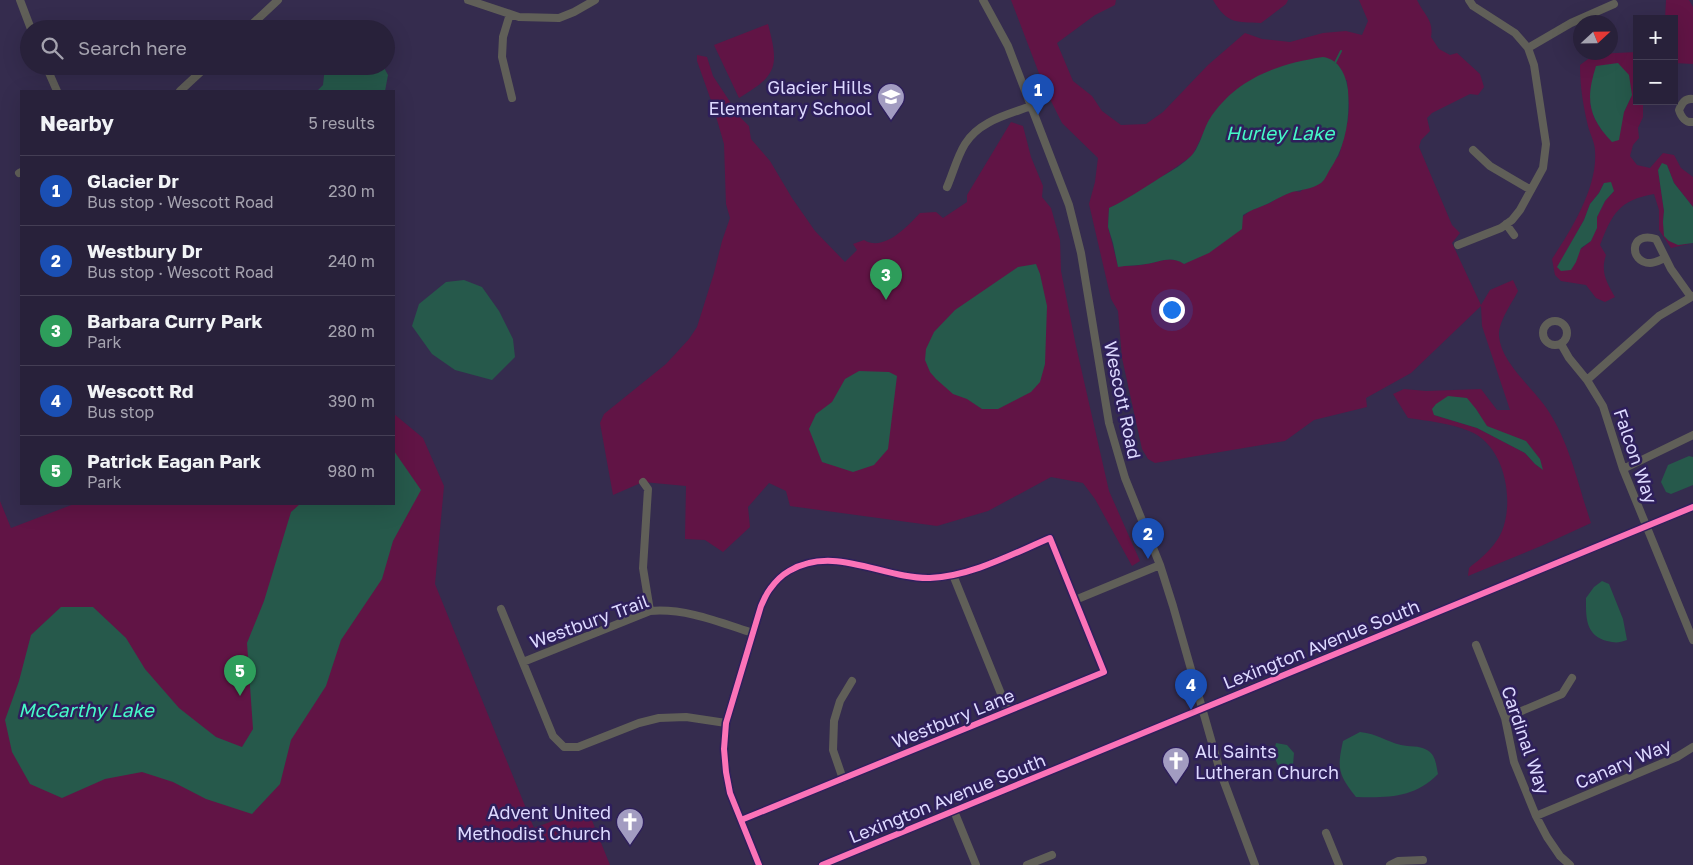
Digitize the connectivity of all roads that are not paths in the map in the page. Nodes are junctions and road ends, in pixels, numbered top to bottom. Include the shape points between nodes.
1 (20, 0) edge
2 (278, 0) edge
3 (468, 0) edge
4 (595, 0) edge
5 (983, 0) edge
6 (1469, 0) edge
7 (1614, 4) dead end
8 (510, 14) junction
9 (28, 20) edge
10 (257, 20) edge
11 (1528, 48) junction
12 (50, 75) edge
13 (197, 75) edge
14 (56, 90) edge
15 (181, 90) edge
16 (512, 98) dead end
17 (1693, 99) edge
18 (1031, 106) junction
19 (1693, 122) edge
20 (1473, 150) dead end
21 (947, 187) dead end
22 (1531, 190) junction
23 (1506, 224) junction
24 (1514, 235) dead end
25 (1458, 245) dead end
26 (1665, 258) dead end
27 (1692, 296) edge
28 (1561, 344) dead end
29 (1587, 380) junction
30 (1693, 435) edge
31 (1623, 469) junction
32 (643, 482) dead end
33 (1693, 507) edge
34 (1645, 527) junction
35 (1160, 565) junction
36 (953, 575) junction
37 (1074, 600) junction
38 (501, 609) dead end
39 (650, 611) junction
40 (753, 633) junction
41 (1693, 640) edge
42 (1476, 645) dead end
43 (523, 662) junction
44 (1572, 678) dead end
45 (852, 681) dead end
46 (1202, 710) junction
47 (1008, 711) junction
48 (1505, 718) junction
49 (726, 723) junction
50 (1693, 747) edge
51 (843, 779) junction
52 (954, 811) junction
53 (1536, 816) junction
54 (740, 820) junction
55 (1326, 833) dead end
56 (1052, 855) dead end
57 (1423, 860) dead end
58 (759, 865) edge
59 (822, 865) edge
60 (976, 865) edge
61 (1027, 865) edge
62 (1255, 865) edge
63 (1339, 865) edge
64 (1390, 865) edge
65 (1570, 865) edge

1 - 9 street
2 - 10 street
3 - 8 street
4 - 8 street via 559,18
5 - 18 street, Wescott Road via 1008,46
6 - 11 street via 1515,33
7 - 11 street via 1571,23
8 - 16 street via 503,36 502,57
11 - 22 street via 1534,65 1546,144 1544,168
12 - 14 street
13 - 15 street
17 - 19 street via 1684,101 1679,110 1684,119
18 - 21 street via 974,132
18 - 35 street, Wescott Road via 1069,205 1081,253 1109,423 1125,478
20 - 22 street via 1490,166
22 - 23 street via 1520,210
23 - 24 street
23 - 25 street
26 - 27 street
27 - 29 street via 1660,316
28 - 29 street, Falcon Way
29 - 31 street, Falcon Way via 1603,406
30 - 31 street
31 - 34 street, Falcon Way
32 - 39 street via 648,489 643,568
33 - 34 street, Lexington Avenue South
34 - 41 street, Falcon Way
34 - 46 street, Lexington Avenue South
35 - 37 street
35 - 46 street, Wescott Road
36 - 37 street via 1050,538
36 - 40 street via 911,577 837,560 816,560 783,574 770,588
36 - 47 street
37 - 47 street, Westbury Lane via 1104,672
38 - 43 street
39 - 40 street, Westbury Trail via 685,612
39 - 43 street, Westbury Trail
40 - 49 street
42 - 48 street, Cardinal Way
43 - 49 street via 553,736 564,747 578,747 659,718 686,717
44 - 48 street via 1562,694
45 - 51 street via 840,701 834,721 833,750
46 - 52 street, Lexington Avenue South
46 - 62 street, Wescott Road via 1220,771
47 - 51 street, Westbury Lane
48 - 53 street, Cardinal Way via 1514,762
49 - 54 street via 726,772
50 - 53 street, Canary Way via 1677,757
51 - 54 street, Westbury Lane
52 - 59 street, Lexington Avenue South
52 - 60 street
53 - 65 street, Cardinal Way via 1560,856
54 - 58 street
55 - 63 street
56 - 61 street
57 - 64 street via 1398,861

